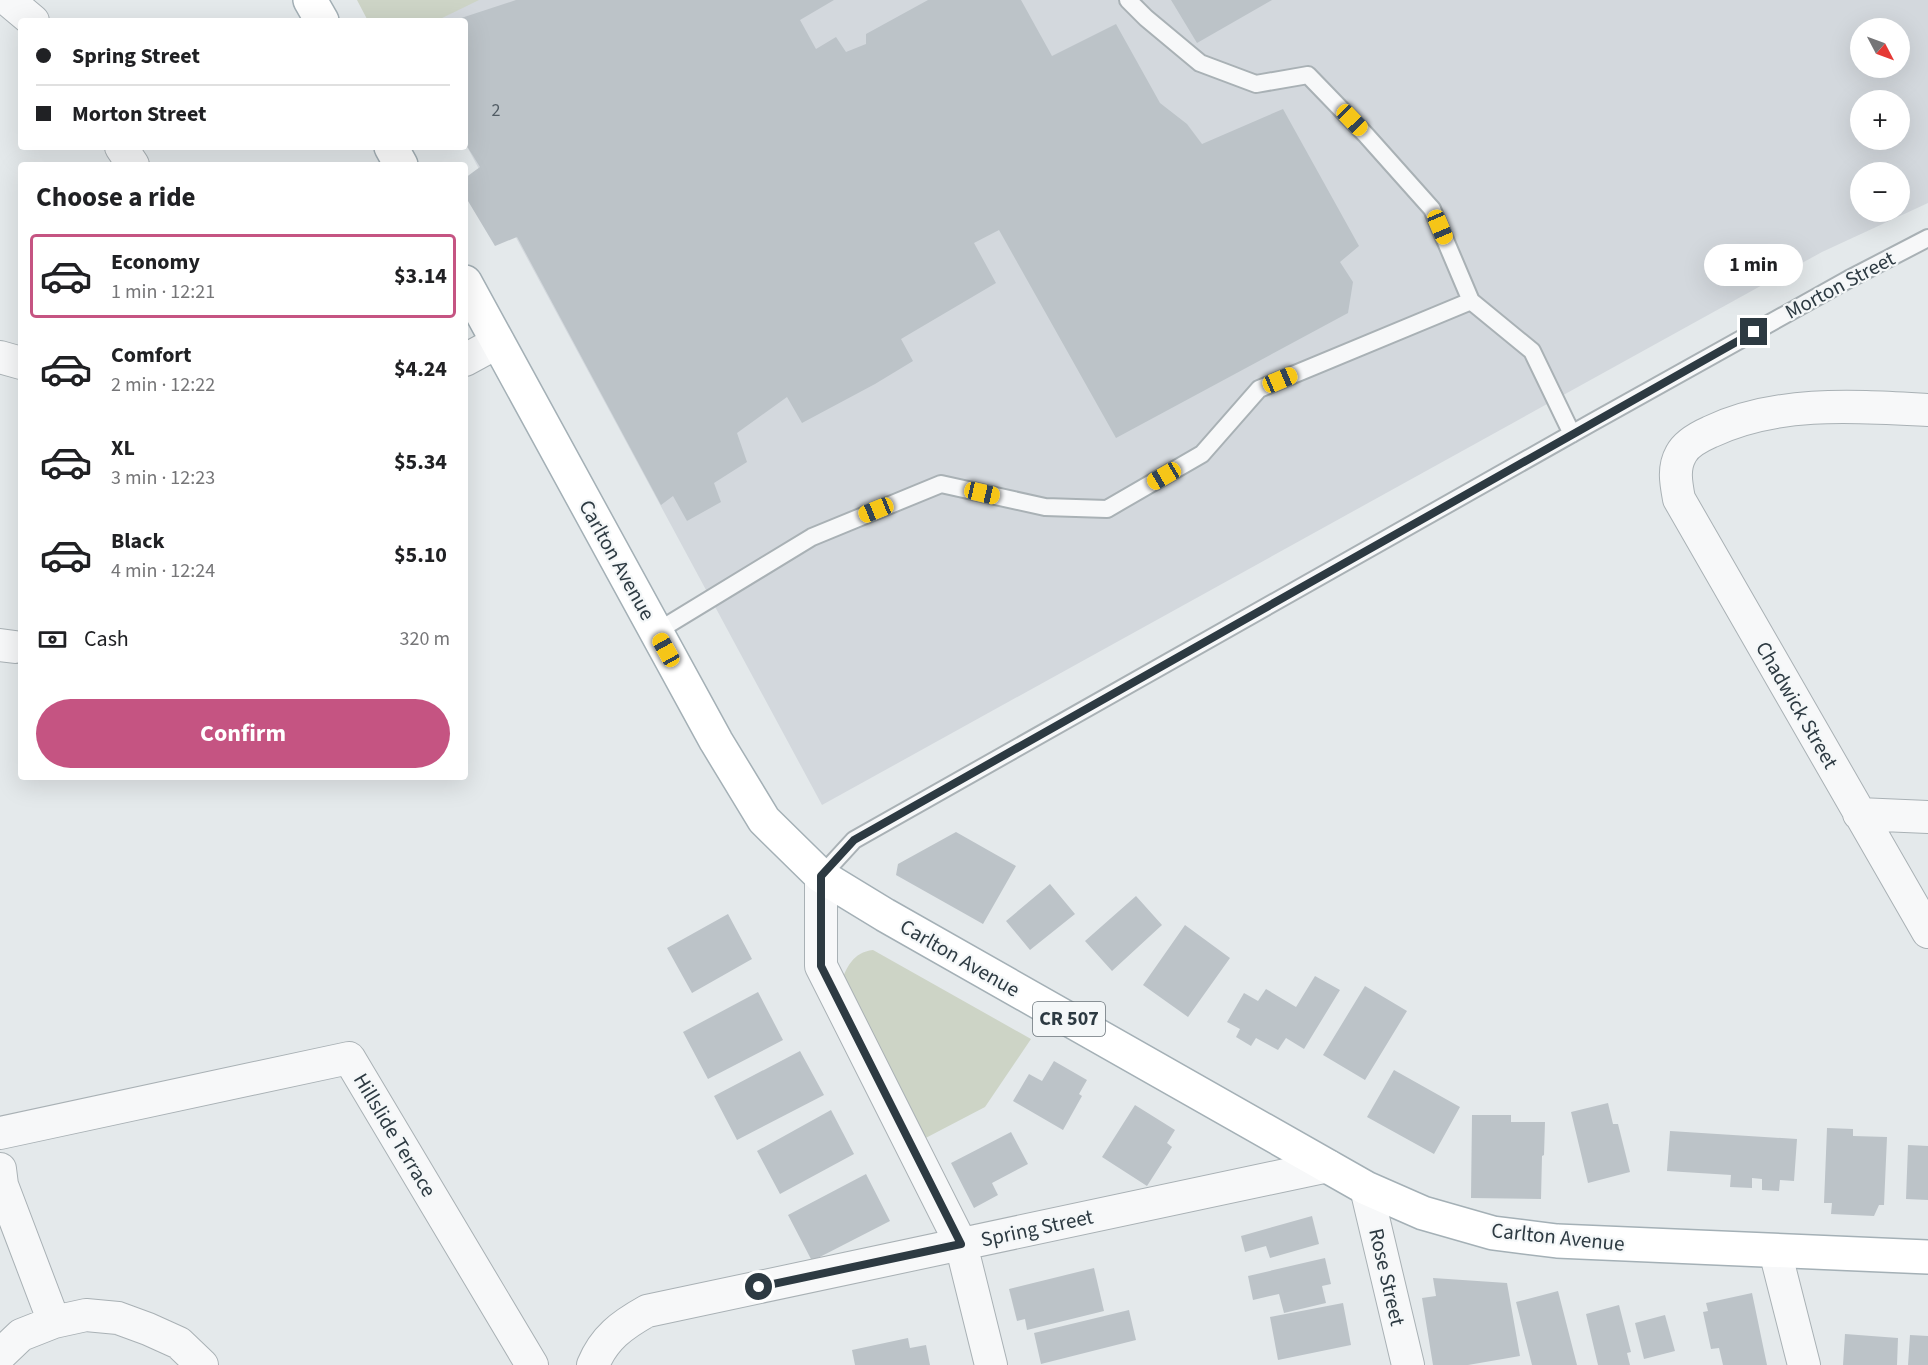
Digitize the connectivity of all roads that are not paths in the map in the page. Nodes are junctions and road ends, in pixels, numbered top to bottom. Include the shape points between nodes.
1 (8, 0) edge
2 (310, 0) edge
3 (1128, 0) edge
4 (29, 18) edge
5 (320, 18) edge
6 (1928, 238) edge
7 (468, 287) edge
8 (1471, 301) junction
9 (498, 342) junction
10 (0, 357) edge
11 (468, 358) edge
12 (18, 362) edge
13 (1928, 410) edge
14 (1572, 434) junction
15 (656, 632) junction
16 (1859, 814) junction
17 (1928, 817) edge
18 (821, 876) junction
19 (1928, 932) edge
20 (0, 1133) edge
21 (1328, 1166) junction
22 (0, 1169) edge
23 (1366, 1188) junction
24 (961, 1244) junction
25 (1775, 1251) junction
26 (1928, 1257) edge
27 (54, 1322) junction
28 (0, 1354) edge
29 (202, 1365) edge
30 (532, 1365) edge
31 (593, 1365) edge
32 (990, 1365) edge
33 (1408, 1365) edge
34 (1804, 1365) edge

1 - 4 street
2 - 5 main road
3 - 8 lane via 1200,63 1256,84 1308,75 1432,208
6 - 14 lane, Morton Street
7 - 9 main road, Carlton Avenue / CR 507
8 - 14 lane via 1532,351
8 - 15 lane via 1259,389 1202,454 1107,509 1045,507 940,484 812,537
9 - 11 street
9 - 15 main road, Carlton Avenue / CR 507
10 - 12 street
13 - 16 street, Chadwick Street via 1819,408 1769,412 1726,423 1700,436 1682,453 1675,476 1679,499
14 - 18 lane, Morton Street via 854,840
15 - 18 main road, Carlton Avenue / CR 507 via 764,820
16 - 17 street
16 - 19 street, Chadwick Street
18 - 21 main road, Carlton Avenue / CR 507
18 - 24 street via 821,966
20 - 30 street, Hillslide Terrace via 349,1058
21 - 23 main road, Carlton Avenue / CR 507
21 - 24 street, Spring Street
22 - 27 street via 2,1185
23 - 25 main road, Carlton Avenue / CR 507 via 1423,1213 1493,1233 1557,1241
23 - 33 street, Rose Street
24 - 31 street, Spring Street via 647,1311 620,1327 598,1352
24 - 32 street
25 - 26 main road, Carlton Avenue / CR 507
25 - 34 street
27 - 28 street via 21,1335
27 - 29 street via 86,1315 118,1318 179,1343

